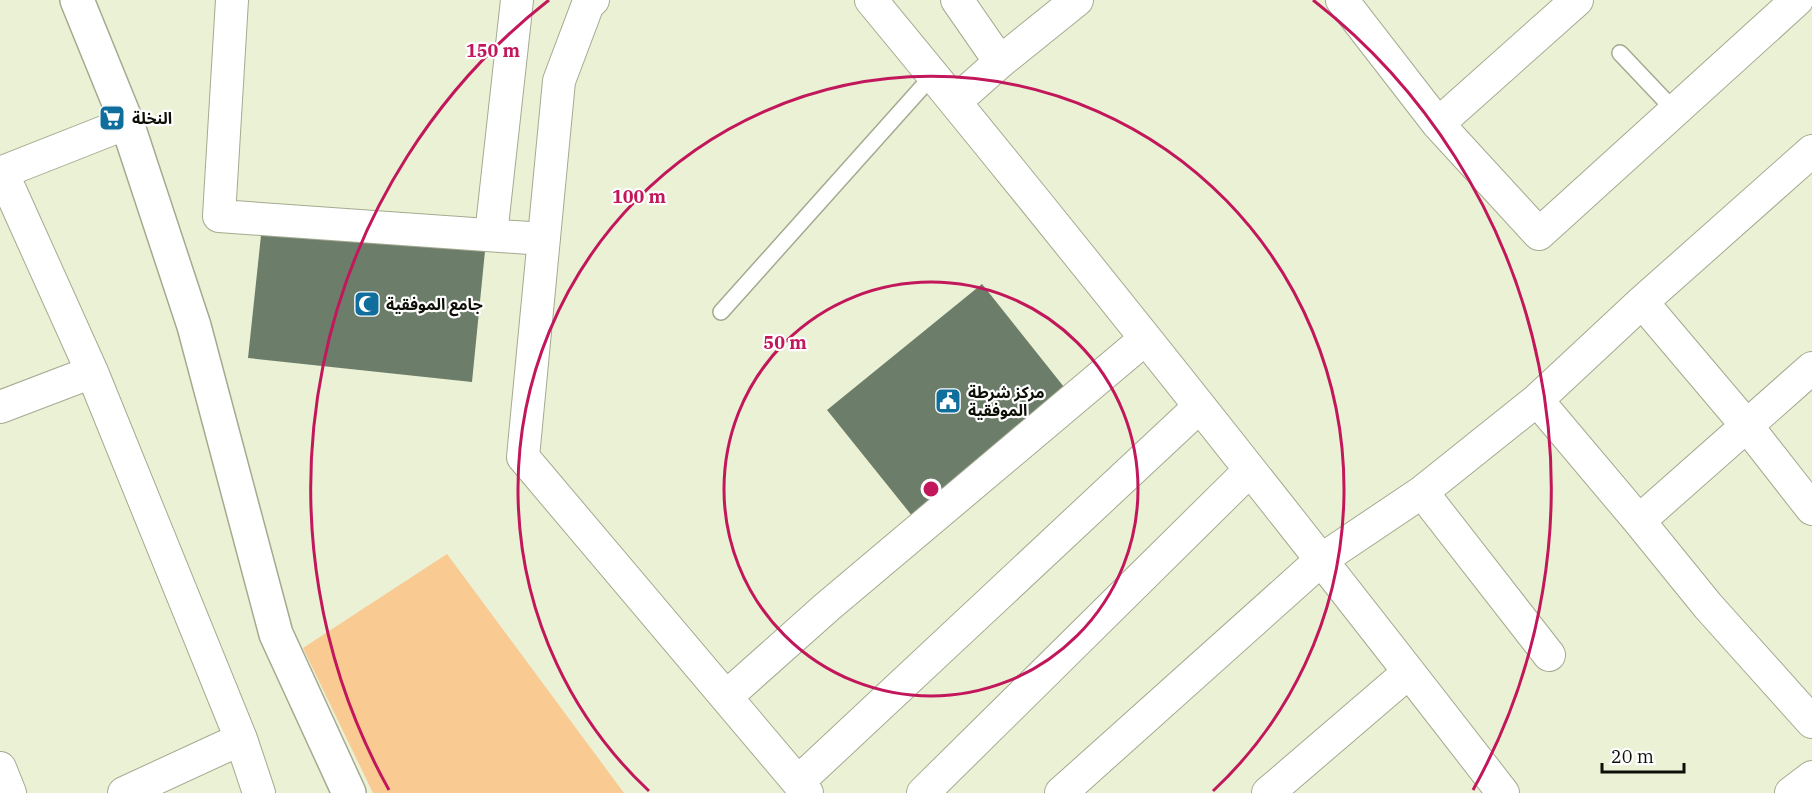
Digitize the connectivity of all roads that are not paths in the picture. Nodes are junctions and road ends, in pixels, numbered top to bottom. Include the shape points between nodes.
1 (77, 0) edge
2 (232, 0) edge
3 (517, 0) edge
4 (593, 0) edge
5 (870, 0) edge
6 (957, 0) edge
7 (1077, 0) edge
8 (1797, 0) edge
9 (1353, 4) edge
10 (1558, 6) edge
11 (1620, 53) dead end
12 (1000, 62) junction
13 (933, 75) junction
14 (955, 102) junction
15 (1676, 111) junction
16 (127, 123) junction
17 (1438, 124) junction
18 (1812, 151) edge
19 (1, 171) edge
20 (491, 235) junction
21 (544, 239) junction
22 (1642, 302) junction
23 (721, 312) dead end
24 (1145, 339) junction
25 (1812, 368) edge
26 (92, 372) junction
27 (1537, 400) junction
28 (0, 407) edge
29 (1199, 407) junction
30 (1747, 426) junction
31 (1250, 470) junction
32 (1422, 492) junction
33 (1812, 508) edge
34 (1639, 521) junction
35 (1322, 560) junction
36 (1549, 655) dead end
37 (1409, 672) junction
38 (726, 697) junction
39 (1812, 722) edge
40 (241, 739) junction
41 (0, 768) edge
42 (1812, 777) edge
43 (803, 788) edge
44 (10, 793) edge
45 (124, 793) edge
46 (259, 793) edge
47 (349, 793) edge
48 (922, 793) edge
49 (1061, 793) edge
50 (1268, 793) edge
51 (1503, 793) edge
52 (1791, 793) edge

1 - 16 street
2 - 20 street via 219,216
3 - 20 street
4 - 21 street via 588,4 560,81
5 - 13 street
6 - 12 street
7 - 12 street
8 - 15 street
9 - 17 street
10 - 17 street
11 - 15 lane
12 - 14 street
13 - 14 street
13 - 23 lane
14 - 24 street
15 - 17 street via 1539,234
16 - 19 street
16 - 47 street via 194,326 276,634
18 - 22 street
19 - 26 street
20 - 21 street
21 - 38 street via 523,458
22 - 27 street
22 - 30 street
24 - 29 street
24 - 38 street
25 - 30 street
26 - 28 street
26 - 40 street
27 - 32 street
27 - 34 street
29 - 31 street
29 - 43 street
30 - 33 street
30 - 34 street
31 - 35 street
31 - 48 street
32 - 35 street
32 - 36 street
34 - 39 street via 1708,606
35 - 37 street
35 - 49 street
37 - 50 street
37 - 51 street
38 - 43 street
40 - 45 street
40 - 46 street
41 - 44 street
42 - 52 street

